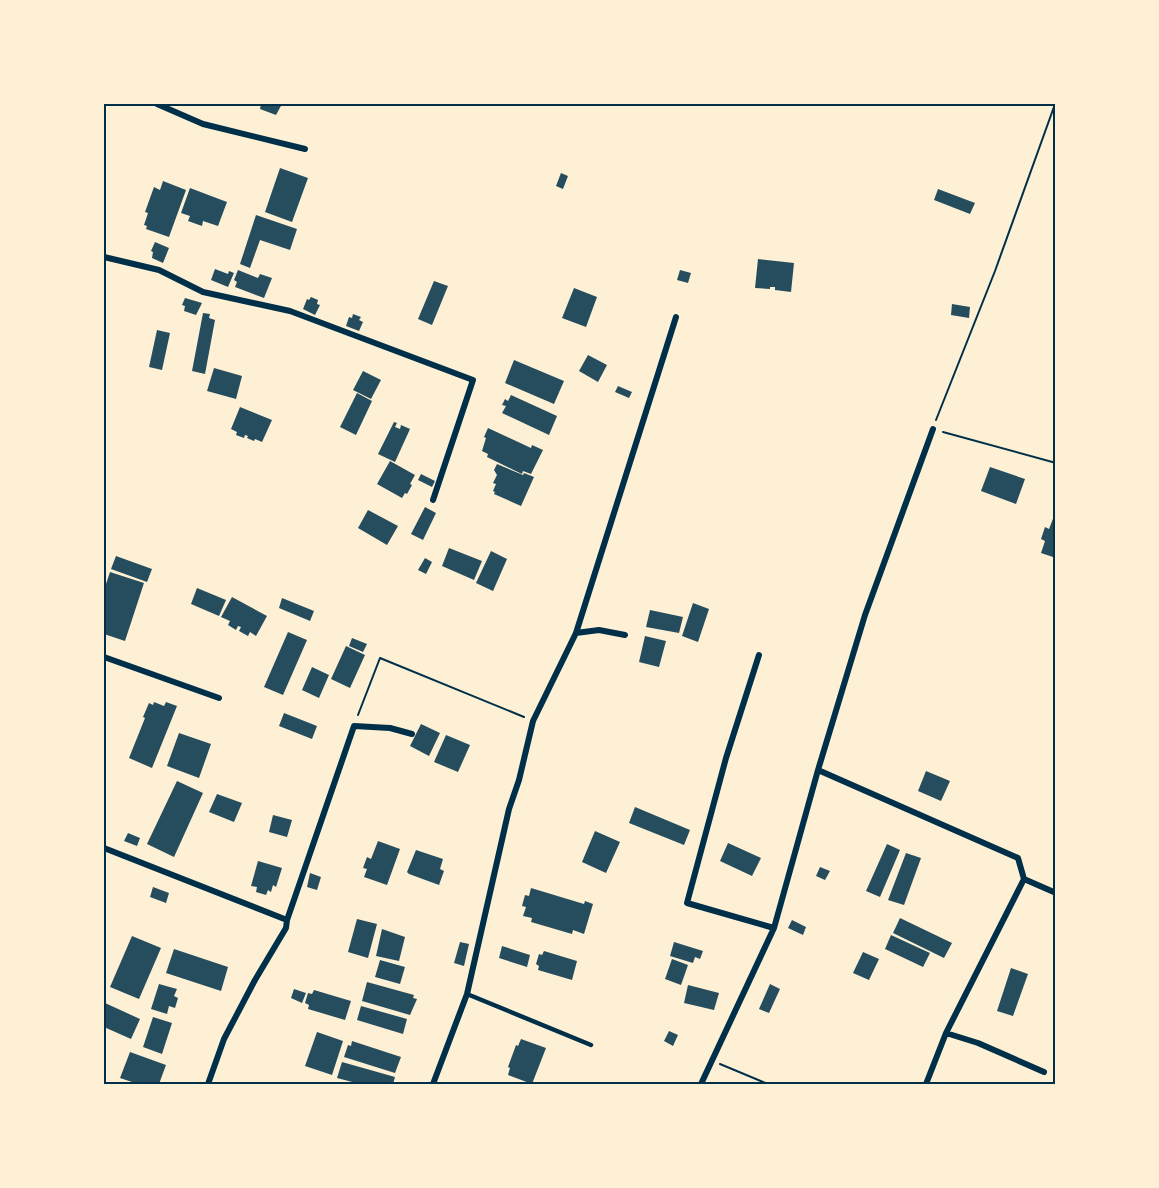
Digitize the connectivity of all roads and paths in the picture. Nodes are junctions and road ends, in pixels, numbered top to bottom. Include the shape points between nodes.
1 (157, 104) edge
2 (1055, 104) edge
3 (305, 149) dead end
4 (104, 256) edge
5 (676, 316) dead end
6 (933, 429) junction
7 (1056, 463) edge
8 (433, 500) dead end
9 (576, 633) junction
10 (625, 635) dead end
11 (759, 655) dead end
12 (104, 657) edge
13 (219, 698) dead end
14 (533, 721) junction
15 (354, 726) junction
16 (412, 734) dead end
17 (818, 770) junction
18 (104, 848) edge
19 (1024, 879) junction
20 (1056, 892) edge
21 (287, 920) junction
22 (774, 928) junction
23 (468, 994) junction
24 (946, 1033) junction
25 (591, 1045) dead end
26 (712, 1061) junction
27 (1044, 1072) dead end
28 (208, 1084) edge
29 (433, 1084) edge
30 (701, 1084) edge
31 (768, 1084) edge
32 (926, 1084) edge

1 - 3 street via 203,124
2 - 6 path
4 - 8 street via 159,270 202,292 290,311 473,380
5 - 9 street
6 - 7 path
6 - 17 street via 865,615
9 - 10 street via 599,630
9 - 14 street
11 - 22 street via 687,903
12 - 13 street
14 - 15 path via 380,658
14 - 23 street
15 - 16 street
15 - 21 street
17 - 19 street via 1018,858
17 - 22 street
18 - 21 street
19 - 20 street
19 - 24 street
21 - 28 street via 224,1039
22 - 26 street
23 - 25 lane
23 - 29 street
24 - 27 street
24 - 32 street
26 - 30 street
26 - 31 path

